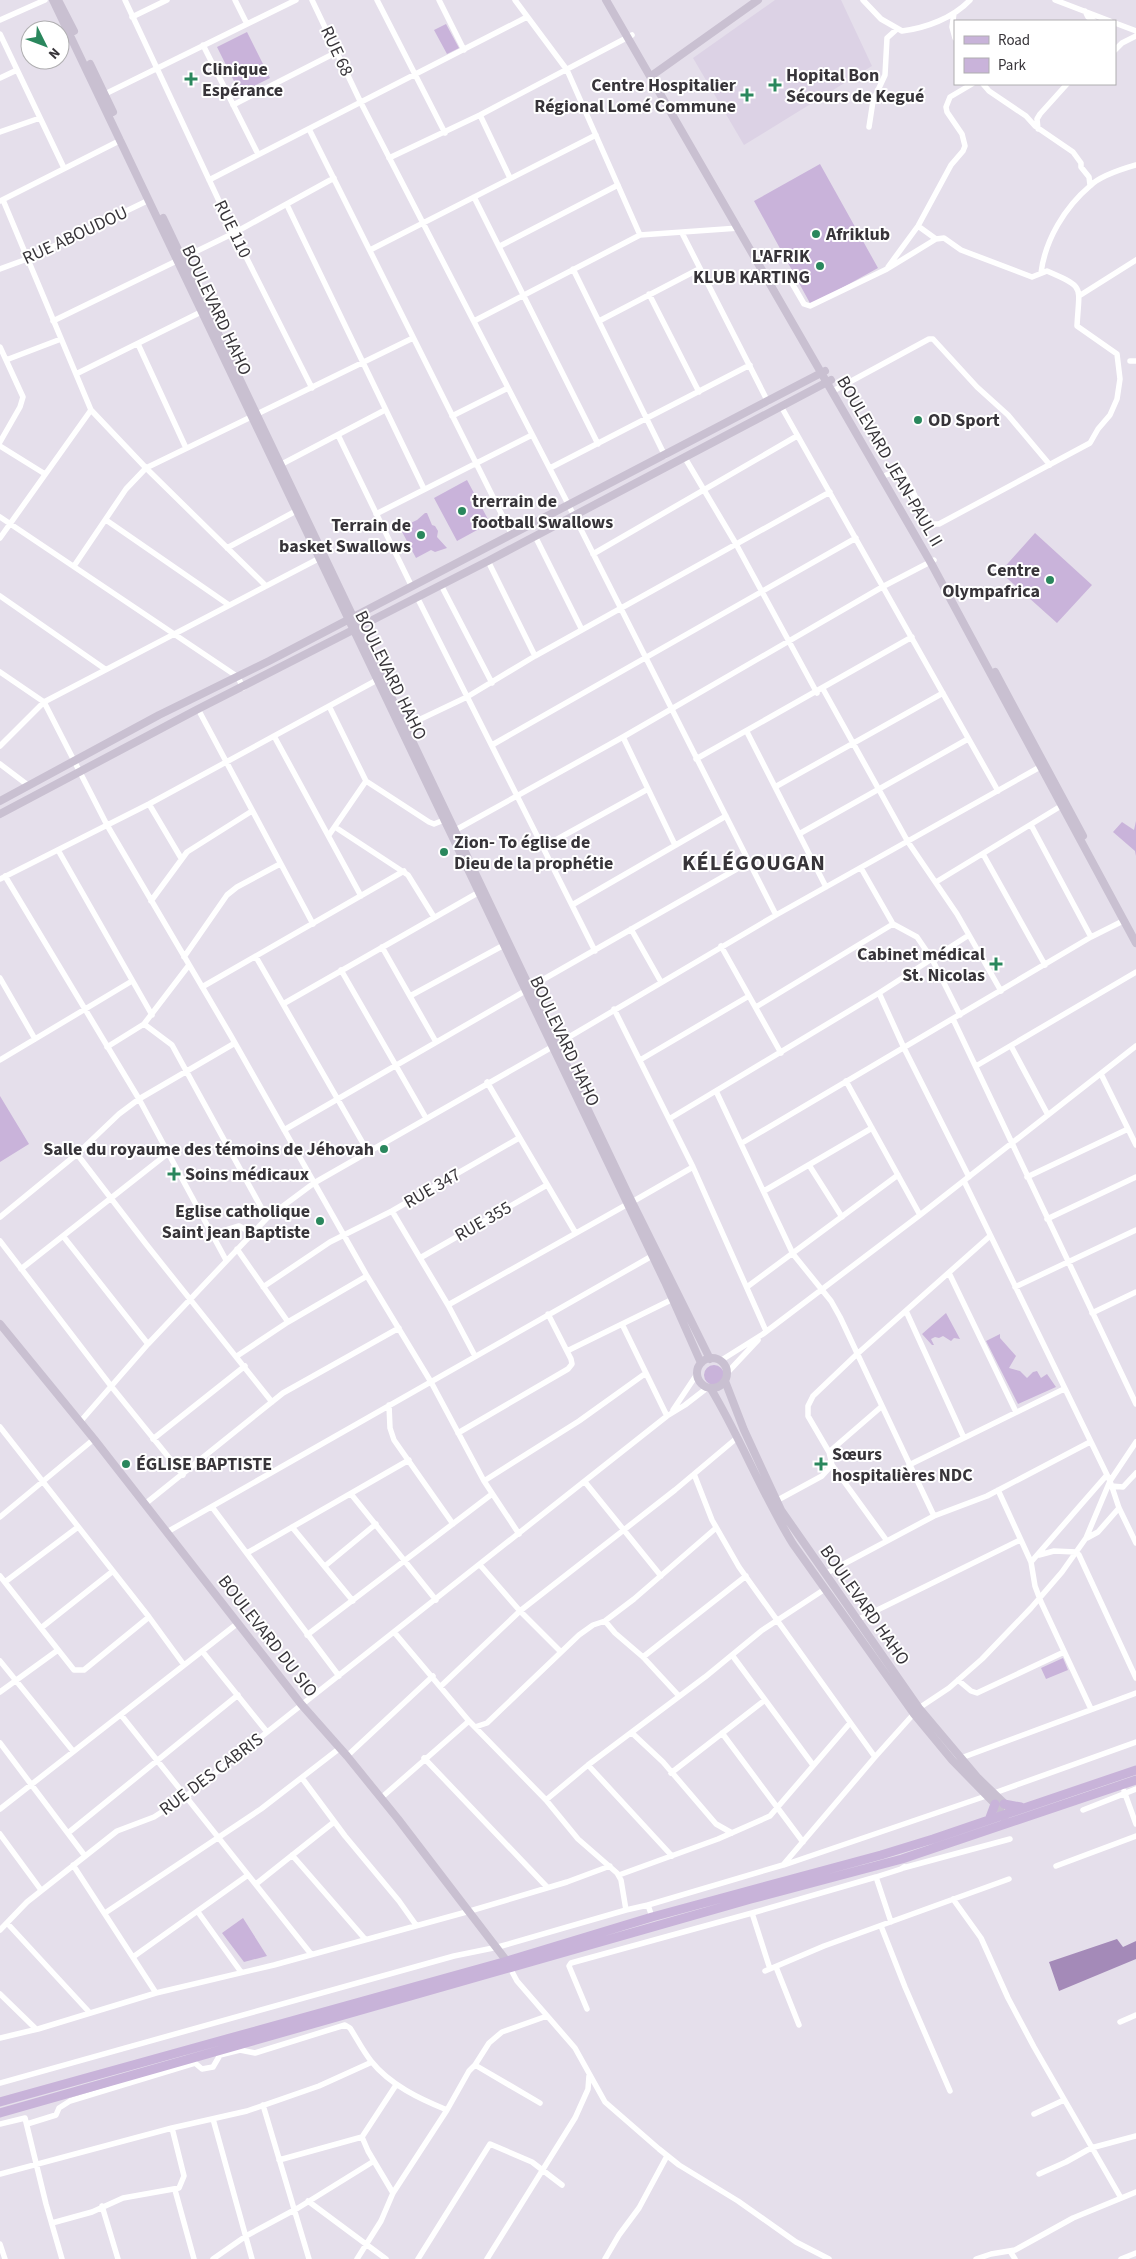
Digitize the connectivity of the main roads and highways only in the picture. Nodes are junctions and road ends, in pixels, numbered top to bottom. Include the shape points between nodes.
1 (53, 0) edge
2 (58, 0) edge
3 (606, 0) edge
4 (612, 0) edge
5 (758, 0) edge
6 (630, 36) junction
7 (652, 76) junction
8 (102, 96) junction
9 (179, 258) junction
10 (824, 372) junction
11 (830, 381) junction
12 (835, 390) junction
13 (254, 416) junction
14 (933, 562) junction
15 (350, 618) junction
16 (356, 629) junction
17 (0, 801) edge
18 (0, 814) edge
19 (452, 832) junction
20 (1136, 934) edge
21 (1136, 943) edge
22 (629, 1203) junction
23 (0, 1324) edge
24 (710, 1359) junction
25 (701, 1364) junction
26 (726, 1377) junction
27 (709, 1388) junction
28 (916, 1711) junction
29 (933, 1732) junction
30 (1136, 1770) edge
31 (1136, 1780) edge
32 (989, 1795) junction
33 (1000, 1804) junction
34 (1023, 1807) junction
35 (1008, 1813) junction
36 (988, 1820) junction
37 (1017, 1822) junction
38 (1007, 1825) junction
39 (509, 1964) junction
40 (0, 2102) edge
41 (0, 2112) edge

1 - 8 main road, BOULEVARD HAHO
2 - 8 main road, BOULEVARD HAHO
3 - 6 main road, BOULEVARD JEAN-PAUL II
4 - 6 main road, BOULEVARD JEAN-PAUL II
5 - 7 main road
6 - 7 main road, BOULEVARD JEAN-PAUL II
7 - 10 main road, BOULEVARD JEAN-PAUL II
7 - 10 main road, BOULEVARD JEAN-PAUL II via 774,280
8 - 9 main road, BOULEVARD HAHO
8 - 9 main road, BOULEVARD HAHO
9 - 13 main road, BOULEVARD HAHO
9 - 13 main road, BOULEVARD HAHO via 201,312
10 - 11 main road, BOULEVARD JEAN-PAUL II
10 - 15 main road
11 - 12 main road, BOULEVARD JEAN-PAUL II
11 - 16 main road
12 - 14 main road, BOULEVARD JEAN-PAUL II
12 - 14 main road, BOULEVARD JEAN-PAUL II
13 - 15 main road, BOULEVARD HAHO
13 - 15 main road, BOULEVARD HAHO via 318,559
14 - 20 main road, BOULEVARD JEAN-PAUL II
14 - 21 main road, BOULEVARD JEAN-PAUL II
15 - 16 main road, BOULEVARD HAHO
15 - 17 main road
16 - 18 main road
16 - 19 main road, BOULEVARD HAHO via 406,726
16 - 19 main road, BOULEVARD HAHO via 377,680
19 - 22 main road, BOULEVARD HAHO
22 - 24 main road, BOULEVARD HAHO
22 - 25 main road, BOULEVARD HAHO
23 - 39 main road, BOULEVARD DU SIO via 301,1704 381,1798
24 - 25 main road
24 - 26 main road via 720,1361 726,1368
25 - 27 main road via 697,1374 700,1382
26 - 27 main road via 719,1387
26 - 28 main road, BOULEVARD HAHO via 744,1430 776,1501
27 - 28 main road, BOULEVARD HAHO via 738,1437 776,1518 824,1589
28 - 29 main road, BOULEVARD HAHO
29 - 32 main road, BOULEVARD HAHO
29 - 32 main road, BOULEVARD HAHO via 961,1758
30 - 34 main road
31 - 37 main road via 1123,1789
32 - 33 main road, BOULEVARD HAHO
33 - 34 main road
33 - 35 main road, BOULEVARD HAHO
33 - 36 main road
34 - 35 main road
35 - 36 main road
35 - 37 main road, BOULEVARD HAHO
35 - 38 main road, BOULEVARD HAHO
36 - 39 main road via 881,1855 652,1917
37 - 38 main road
38 - 39 main road via 903,1864 751,1899
39 - 40 main road
39 - 41 main road via 237,2048

